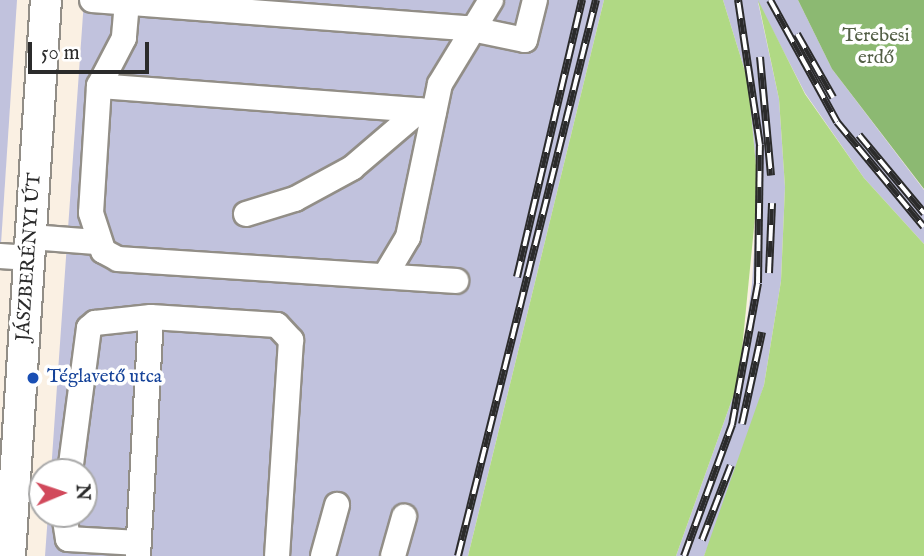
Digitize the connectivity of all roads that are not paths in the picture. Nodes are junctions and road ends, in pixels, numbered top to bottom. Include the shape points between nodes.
1 (46, 0) edge
2 (92, 0) edge
3 (491, 0) edge
4 (535, 0) edge
5 (137, 2) edge
6 (219, 4) edge
7 (476, 29) junction
8 (99, 86) junction
9 (427, 111) junction
10 (246, 214) dead end
11 (96, 242) junction
12 (30, 248) junction
13 (0, 256) edge
14 (386, 274) junction
15 (456, 281) dead end
16 (150, 317) junction
17 (72, 458) edge
18 (337, 505) dead end
19 (404, 517) dead end
20 (66, 528) edge
21 (7, 537) edge
22 (138, 550) edge
23 (277, 556) edge
24 (323, 556) edge
25 (393, 556) edge

1 - 12 main road, JÁSZBERÉNYI ÚT
2 - 5 lane
3 - 7 lane
4 - 7 lane via 525,40
5 - 6 lane
5 - 8 lane
6 - 7 lane
7 - 9 lane
8 - 9 lane
8 - 11 lane via 91,213
9 - 10 lane via 352,168 295,199
9 - 14 lane via 408,237
11 - 12 lane
11 - 14 lane via 118,259
12 - 13 lane
12 - 21 main road, JÁSZBERÉNYI ÚT
14 - 15 lane
16 - 17 lane via 89,328
16 - 22 lane
16 - 23 lane via 287,329 291,340
18 - 24 lane
19 - 25 lane
20 - 22 lane via 68,539

